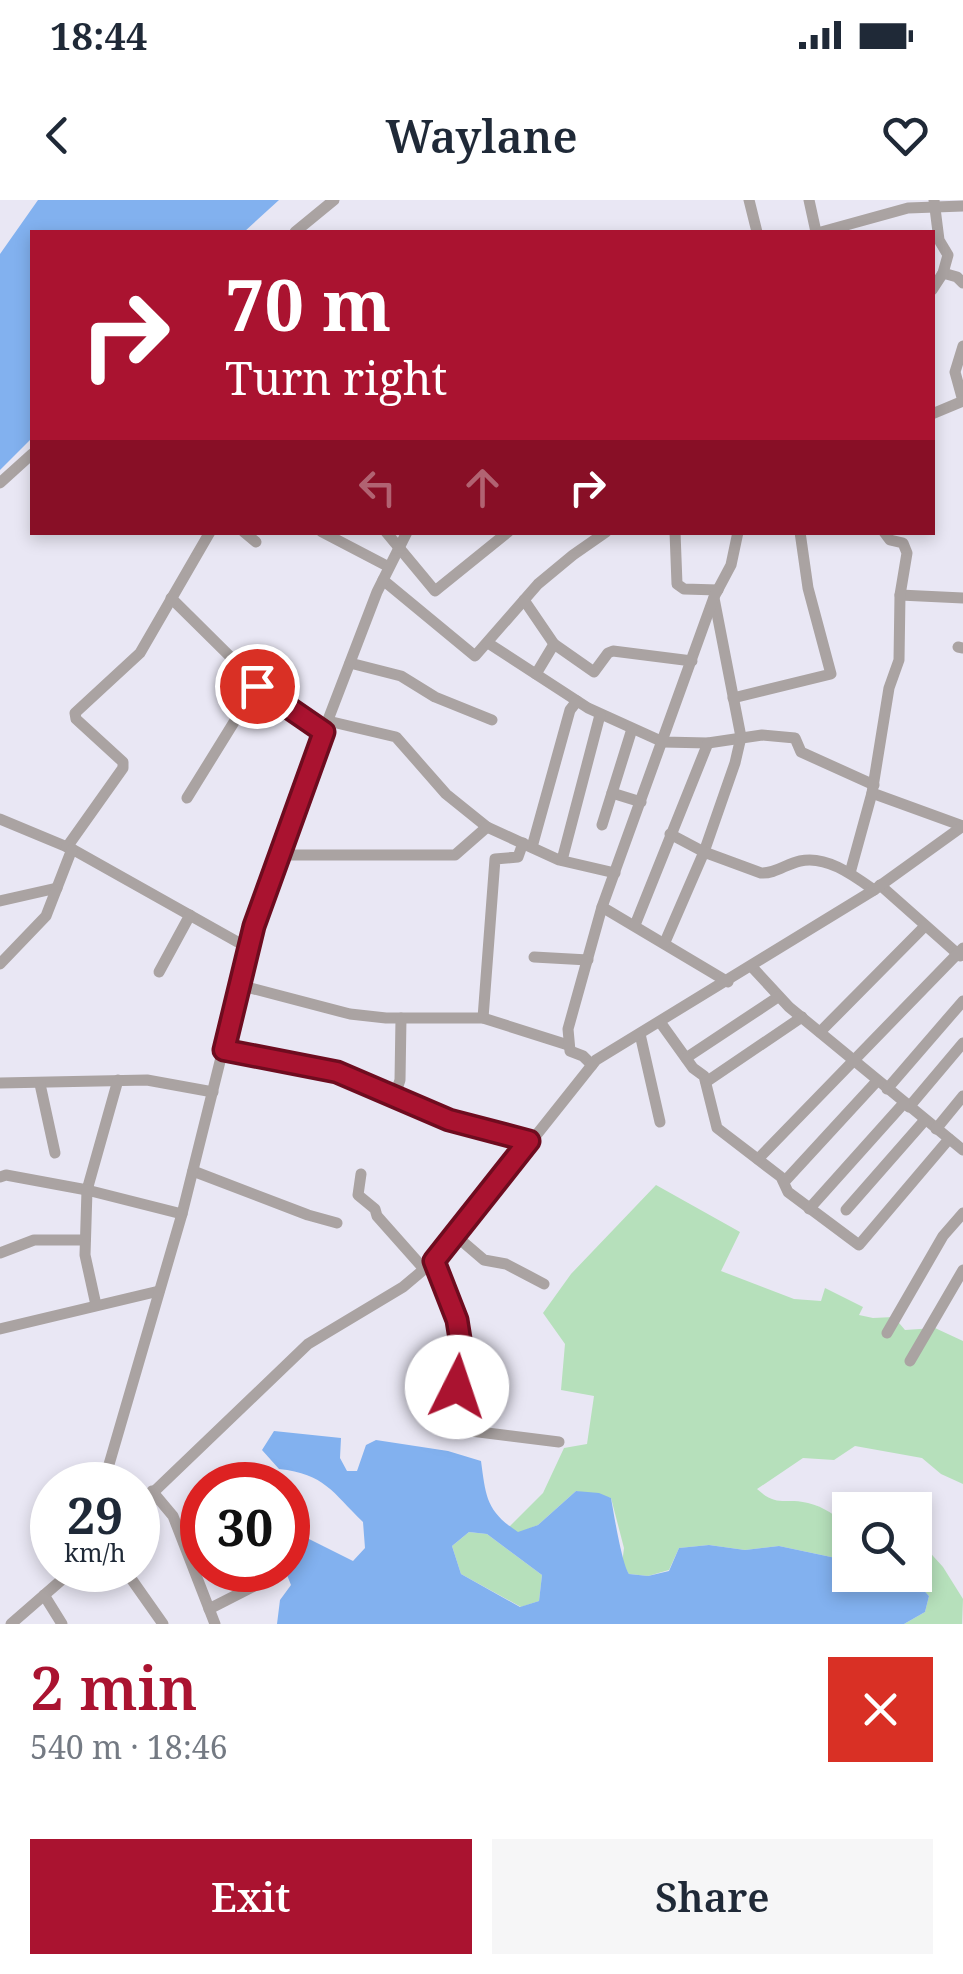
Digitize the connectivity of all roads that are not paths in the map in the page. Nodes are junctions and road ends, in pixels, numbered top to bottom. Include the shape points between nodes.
1 (334, 200) edge
2 (749, 200) edge
3 (808, 200) edge
4 (935, 204) edge
5 (963, 206) edge
6 (297, 230) edge
7 (756, 230) edge
8 (817, 230) edge
9 (826, 230) edge
10 (936, 243) edge
11 (943, 273) junction
12 (963, 282) edge
13 (935, 285) edge
14 (963, 346) edge
15 (963, 401) edge
16 (935, 413) edge
17 (30, 456) edge
18 (0, 483) edge
19 (208, 535) edge
20 (248, 535) edge
21 (328, 535) edge
22 (389, 535) edge
23 (405, 535) edge
24 (504, 535) edge
25 (602, 535) edge
26 (675, 535) edge
27 (737, 535) edge
28 (800, 535) edge
29 (886, 535) edge
30 (256, 542) dead end
31 (400, 547) junction
32 (389, 568) junction
33 (383, 580) junction
34 (716, 594) junction
35 (900, 595) junction
36 (171, 598) junction
37 (963, 598) edge
38 (524, 600) junction
39 (488, 644) junction
40 (554, 644) junction
41 (692, 661) junction
42 (350, 663) junction
43 (536, 674) junction
44 (257, 686) junction
45 (733, 698) junction
46 (577, 701) junction
47 (600, 714) junction
48 (492, 720) dead end
49 (326, 726) junction
50 (632, 730) junction
51 (741, 737) junction
52 (664, 742) junction
53 (708, 743) junction
54 (873, 789) junction
55 (612, 793) junction
56 (187, 798) dead end
57 (641, 802) junction
58 (0, 819) edge
59 (602, 825) dead end
60 (963, 826) edge
61 (487, 827) junction
62 (670, 834) junction
63 (528, 845) junction
64 (70, 848) junction
65 (704, 852) junction
66 (278, 855) junction
67 (562, 860) junction
68 (615, 873) junction
69 (850, 874) junction
70 (57, 888) junction
71 (877, 888) junction
72 (0, 901) edge
73 (602, 908) junction
74 (190, 915) junction
75 (635, 925) junction
76 (925, 926) junction
77 (664, 942) junction
78 (250, 949) junction
79 (961, 954) edge
80 (534, 958) dead end
81 (588, 960) junction
82 (0, 964) edge
83 (752, 967) junction
84 (159, 972) dead end
85 (728, 982) junction
86 (240, 985) junction
87 (778, 996) junction
88 (963, 1001) edge
89 (802, 1017) junction
90 (401, 1018) junction
91 (483, 1018) junction
92 (660, 1022) junction
93 (820, 1032) junction
94 (640, 1034) junction
95 (963, 1043) edge
96 (568, 1045) junction
97 (224, 1050) junction
98 (686, 1058) junction
99 (853, 1061) junction
100 (592, 1065) junction
101 (118, 1080) junction
102 (706, 1082) junction
103 (0, 1084) edge
104 (40, 1084) junction
105 (882, 1085) junction
106 (213, 1092) junction
107 (963, 1096) edge
108 (394, 1098) junction
109 (906, 1105) junction
110 (925, 1120) junction
111 (660, 1122) dead end
112 (936, 1129) junction
113 (949, 1139) junction
114 (529, 1141) junction
115 (963, 1150) edge
116 (56, 1153) dead end
117 (758, 1159) junction
118 (193, 1170) junction
119 (361, 1174) dead end
120 (0, 1176) edge
121 (785, 1181) junction
122 (87, 1190) junction
123 (809, 1209) junction
124 (846, 1210) dead end
125 (963, 1213) edge
126 (182, 1214) junction
127 (337, 1223) dead end
128 (456, 1236) junction
129 (85, 1240) junction
130 (0, 1253) edge
131 (429, 1265) junction
132 (963, 1270) edge
133 (544, 1284) dead end
134 (159, 1291) junction
135 (96, 1306) junction
136 (0, 1329) edge
137 (887, 1333) dead end
138 (910, 1361) dead end
139 (559, 1442) dead end
140 (110, 1462) edge
141 (160, 1483) edge
142 (160, 1500) edge
143 (46, 1592) edge
144 (140, 1592) edge
145 (243, 1592) edge
146 (44, 1594) junction
147 (209, 1609) junction
148 (24, 1612) junction
149 (33, 1623) edge
150 (12, 1624) edge
151 (62, 1624) edge
152 (163, 1624) edge
153 (215, 1624) edge

1 - 6 street
2 - 7 street
3 - 8 street
4 - 5 street
4 - 9 street
4 - 10 street
10 - 11 street via 948,255
11 - 12 street
11 - 13 street
14 - 15 street via 955,372
15 - 16 street
17 - 18 street
19 - 36 street
20 - 30 street
21 - 32 street
22 - 31 street
23 - 31 street
24 - 31 street via 436,591
25 - 38 street
26 - 34 street via 677,584
27 - 34 street
28 - 45 street via 831,674
29 - 35 street via 906,547
31 - 32 street
32 - 33 street
33 - 39 street via 475,656
33 - 42 street
34 - 41 street
34 - 45 street
35 - 37 street
35 - 54 street via 899,660
36 - 44 street
36 - 64 street via 140,653 75,712 123,768
38 - 39 street
38 - 40 street
39 - 43 street
40 - 41 street via 594,672 613,651
40 - 43 street
41 - 52 street
42 - 48 street via 401,676
42 - 49 street
43 - 46 street
44 - 49 street
44 - 56 street
45 - 51 street
46 - 47 street
46 - 63 street
47 - 50 street
47 - 67 street
49 - 61 street via 396,737 446,794
49 - 66 street
50 - 52 street
50 - 55 street
51 - 53 street
51 - 54 street via 795,738 800,752
51 - 65 street
52 - 53 street
52 - 57 street
53 - 62 street
54 - 60 street
54 - 69 street
55 - 57 street
55 - 59 street
57 - 68 street
58 - 64 street
60 - 71 street
61 - 63 street
61 - 66 street via 455,855
62 - 65 street
62 - 75 street
63 - 67 street
63 - 91 street via 518,856 495,859
64 - 70 street
64 - 74 street
65 - 69 street via 761,873 802,860
65 - 77 street
66 - 78 street
67 - 68 street
68 - 73 street
69 - 71 street
70 - 72 street
70 - 82 street via 46,916
71 - 76 street
71 - 83 street
73 - 75 street
73 - 81 street
74 - 78 street
74 - 84 street
75 - 77 street
76 - 79 street
76 - 93 street
77 - 85 street
78 - 86 street
79 - 99 street
80 - 81 street
81 - 96 street
83 - 85 street
83 - 87 street
85 - 92 street
86 - 90 street via 350,1014
86 - 97 street
87 - 89 street
87 - 98 street
88 - 105 street
89 - 93 street
89 - 102 street
90 - 91 street
90 - 108 street
91 - 96 street
92 - 94 street
92 - 98 street
93 - 99 street
94 - 100 street
94 - 111 street
95 - 109 street
96 - 100 street
97 - 106 street
97 - 108 street via 337,1072
98 - 102 street
99 - 105 street
99 - 117 street
100 - 114 street
101 - 104 street
101 - 106 street
101 - 122 street
102 - 117 street via 717,1128
103 - 104 street
104 - 116 street
105 - 109 street
105 - 121 street
106 - 118 street
107 - 112 street
108 - 114 street
109 - 110 street
109 - 123 street
110 - 112 street
110 - 124 street
112 - 113 street
113 - 115 street
113 - 123 street via 860,1245
114 - 128 street
117 - 121 street
118 - 126 street
118 - 127 street
119 - 131 street via 358,1195
120 - 122 street
121 - 123 street
122 - 126 street
122 - 129 street
125 - 137 street
126 - 134 street
128 - 131 street
128 - 133 street via 484,1260
129 - 130 street via 26,1242
129 - 135 street
131 - 139 street via 457,1320 461,1348 457,1387 439,1427
131 - 141 street via 308,1344
132 - 138 street
134 - 135 street
134 - 140 street
135 - 136 street
142 - 147 street via 173,1516
143 - 146 street
144 - 152 street
145 - 147 street
146 - 148 street
146 - 151 street
147 - 153 street
148 - 149 street
148 - 150 street

